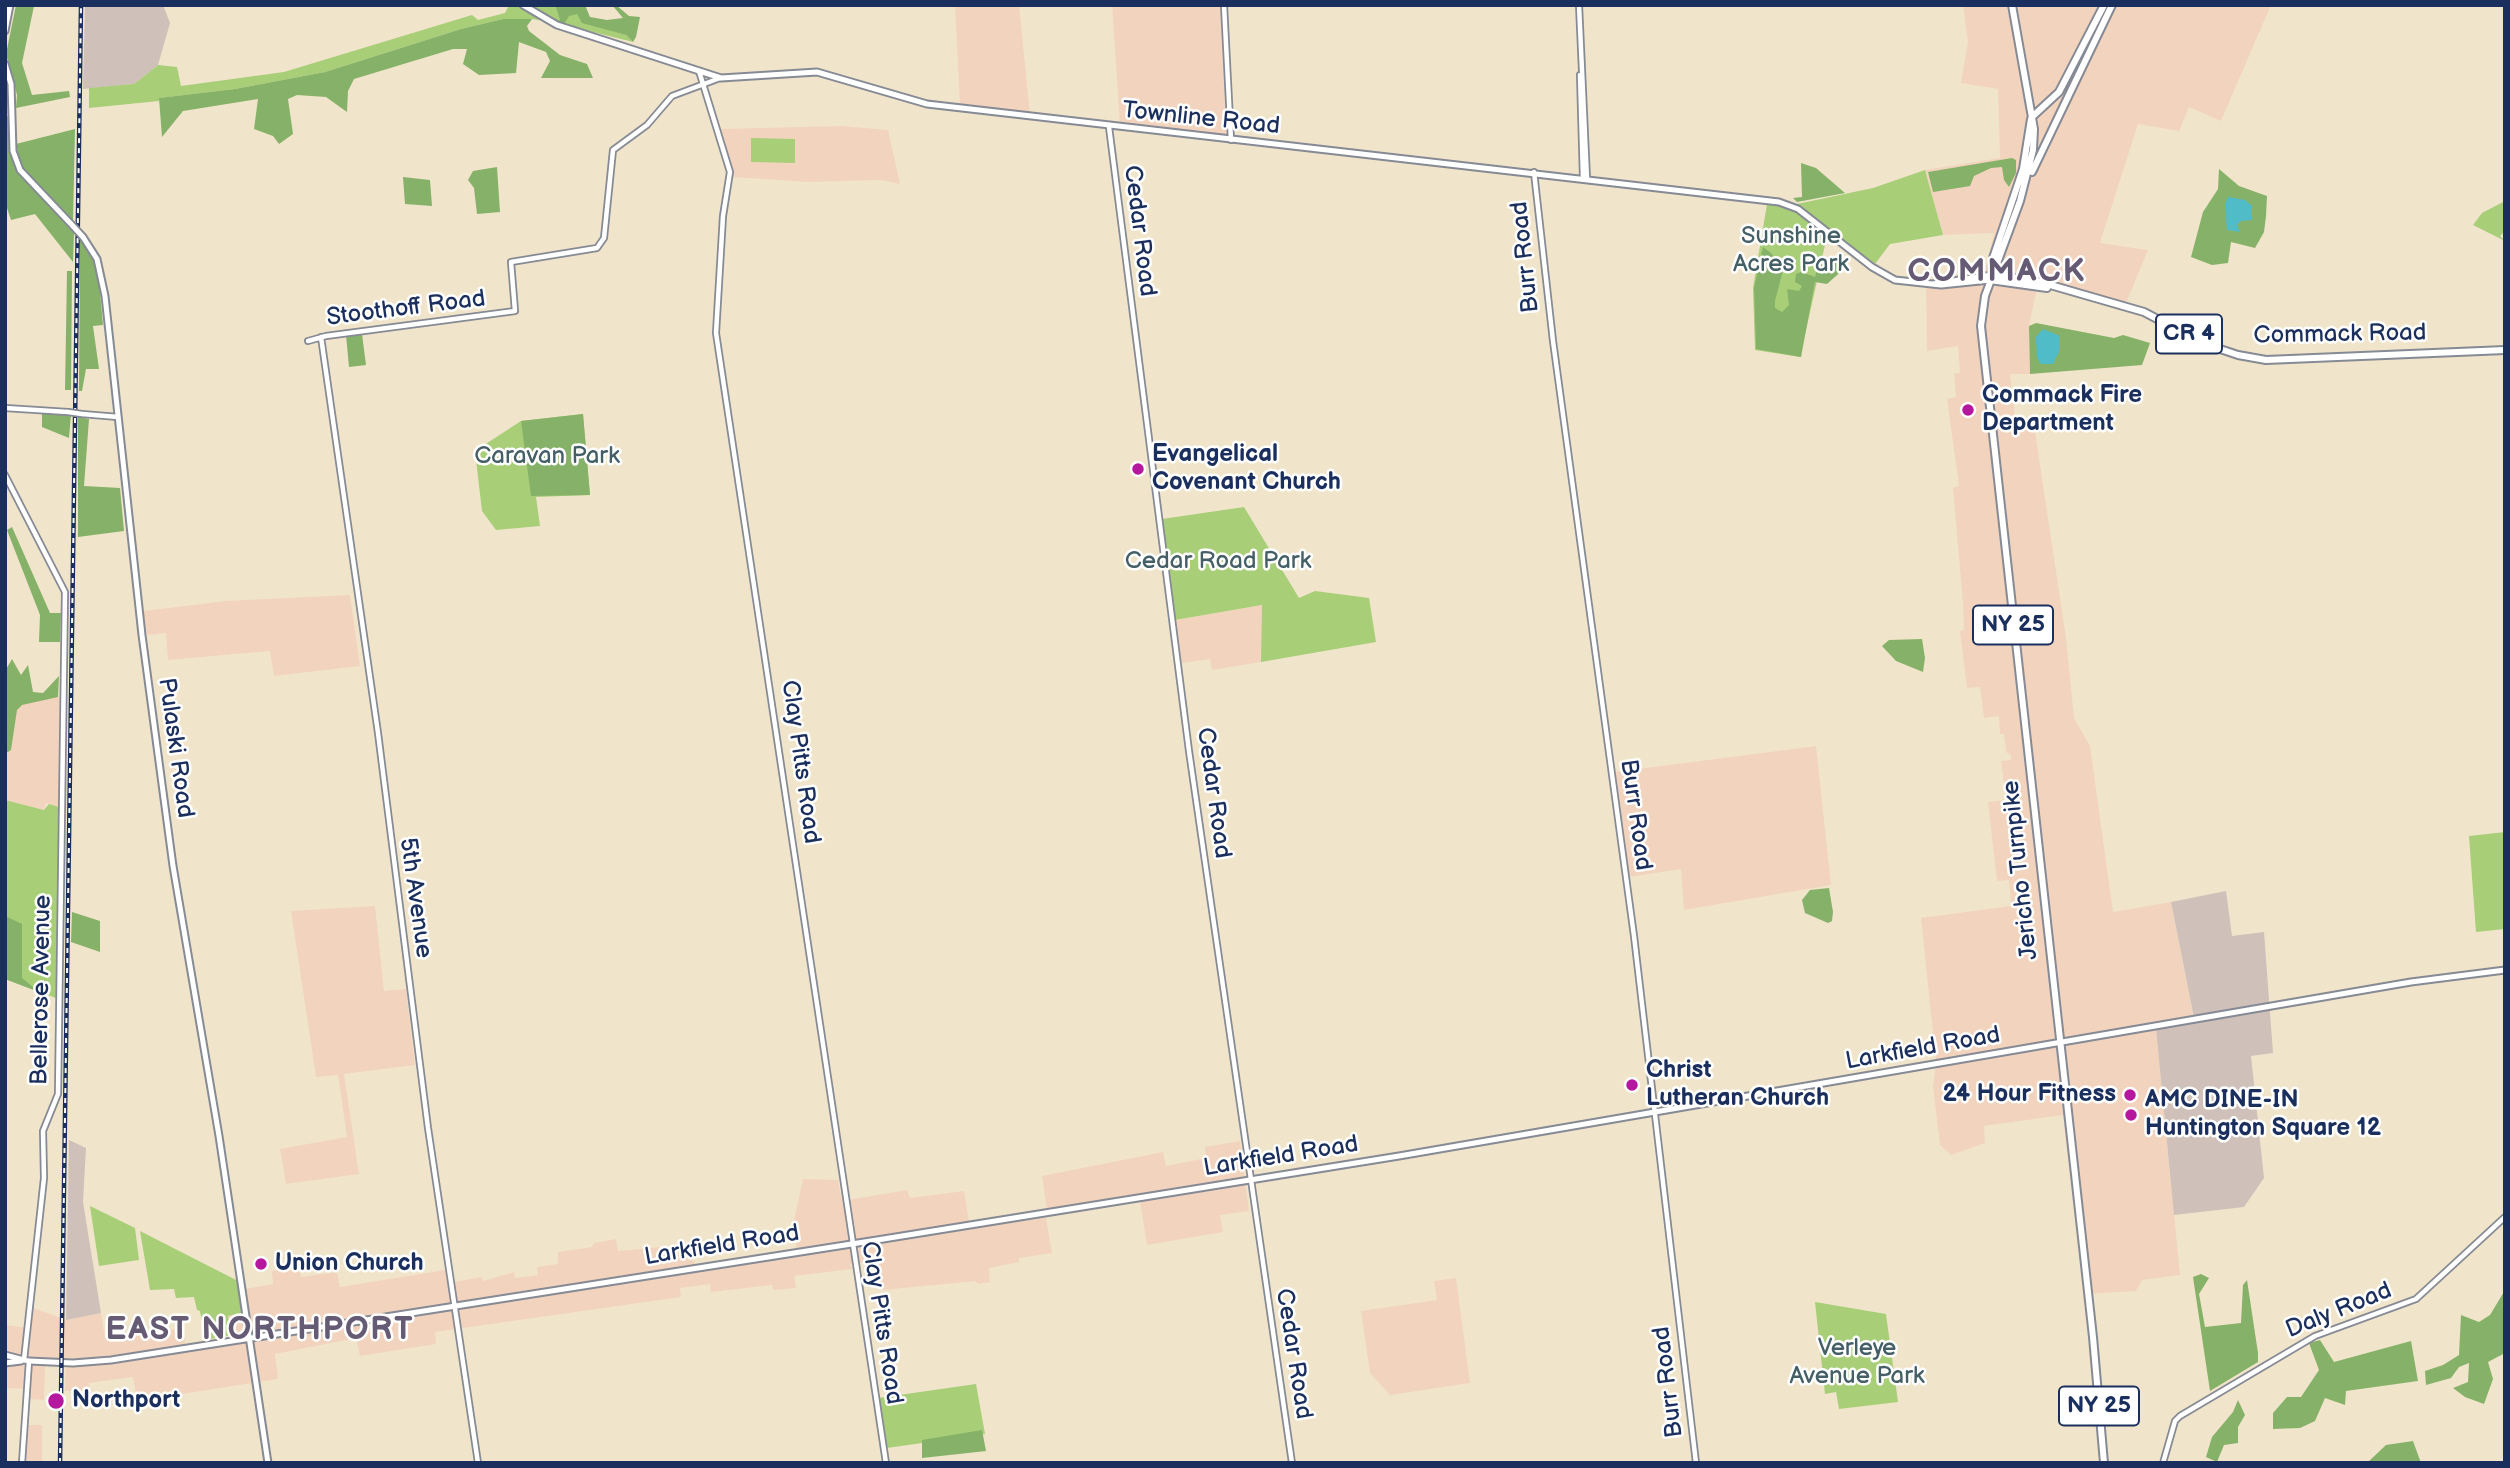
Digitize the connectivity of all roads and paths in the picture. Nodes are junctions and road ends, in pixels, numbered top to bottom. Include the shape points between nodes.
1 (10, 5) edge
2 (523, 5) edge
3 (1224, 5) edge
4 (1579, 5) edge
5 (2012, 5) edge
6 (2104, 5) edge
7 (2112, 5) edge
8 (5, 31) edge
9 (5, 64) edge
10 (699, 71) junction
11 (721, 78) junction
12 (701, 86) junction
13 (2029, 101) junction
14 (2047, 106) junction
15 (2032, 117) junction
16 (1109, 127) junction
17 (1231, 140) junction
18 (1534, 172) junction
19 (1585, 178) junction
20 (2025, 186) junction
21 (2018, 197) junction
22 (2012, 218) junction
23 (1991, 277) junction
24 (321, 337) junction
25 (308, 341) dead end
26 (2505, 350) edge
27 (5, 408) edge
28 (118, 417) junction
29 (5, 475) edge
30 (2505, 970) edge
31 (2060, 1044) junction
32 (1656, 1112) junction
33 (1249, 1180) junction
34 (2505, 1217) edge
35 (851, 1244) junction
36 (455, 1306) junction
37 (249, 1336) junction
38 (5, 1355) edge
39 (26, 1360) junction
40 (5, 1363) edge
41 (22, 1463) edge
42 (268, 1463) edge
43 (478, 1463) edge
44 (886, 1463) edge
45 (1292, 1463) edge
46 (1696, 1463) edge
47 (2104, 1463) edge
48 (2163, 1463) edge

1 - 8 main road
2 - 10 main road, Townline Road via 550,22
3 - 17 street
4 - 19 street
5 - 13 main road
6 - 14 main road via 2066,80
7 - 20 main road
9 - 28 main road, Pulaski Road, bridge via 11,84 13,151 20,170 83,237 101,272
10 - 11 main road, Townline Road / CR 4
10 - 12 street, Clay Pitts Road
11 - 12 street, Stoothoff Road
11 - 16 main road, Townline Road / CR 4 via 817,72 927,104
12 - 24 street, Stoothoff Road via 667,100 647,125 613,150 604,238 597,248 511,262 515,311
12 - 35 street, Clay Pitts Road via 730,172 716,333 824,1037
13 - 14 main road
13 - 15 main road
14 - 15 main road
15 - 20 main road via 2033,150
15 - 21 main road
16 - 17 main road, Townline Road / CR 4
16 - 33 street, Cedar Road
17 - 18 main road, Townline Road / CR 4
18 - 19 main road, Townline Road / CR 4
18 - 32 street, Burr Road
19 - 23 main road, Townline Road / CR 4 via 1790,205 1872,267 1900,282 1932,284
20 - 21 main road
21 - 22 main road
21 - 22 main road via 2011,206
22 - 23 main road, Jericho Turnpike / NY 25
23 - 26 main road, Commack Road / CR 4 via 2040,282 2148,314 2205,344 2266,360
23 - 31 main road, Jericho Turnpike / NY 25 via 1981,313 1982,348
24 - 25 street, Stoothoff Road
24 - 36 street, 5th Avenue
27 - 28 street, bridge
28 - 37 main road, Pulaski Road via 173,866
29 - 39 street, Bellerose Avenue via 64,586 65,616 58,1094 44,1124 44,1178
30 - 31 main road, Larkfield Road via 2411,982
31 - 32 main road, Larkfield Road
31 - 47 main road, Jericho Turnpike / NY 25
32 - 33 main road, Larkfield Road
32 - 46 street, Burr Road
33 - 35 main road, Larkfield Road
33 - 45 street, Cedar Road
34 - 48 street, Daly Road via 2416,1299 2315,1336 2180,1416
35 - 36 main road, Larkfield Road
35 - 44 street, Clay Pitts Road
36 - 37 main road, Larkfield Road
36 - 43 street, 5th Avenue
37 - 39 main road, Larkfield Road via 111,1360
37 - 42 main road, Pulaski Road
38 - 39 main road
39 - 40 main road
39 - 41 street, Bellerose Avenue

